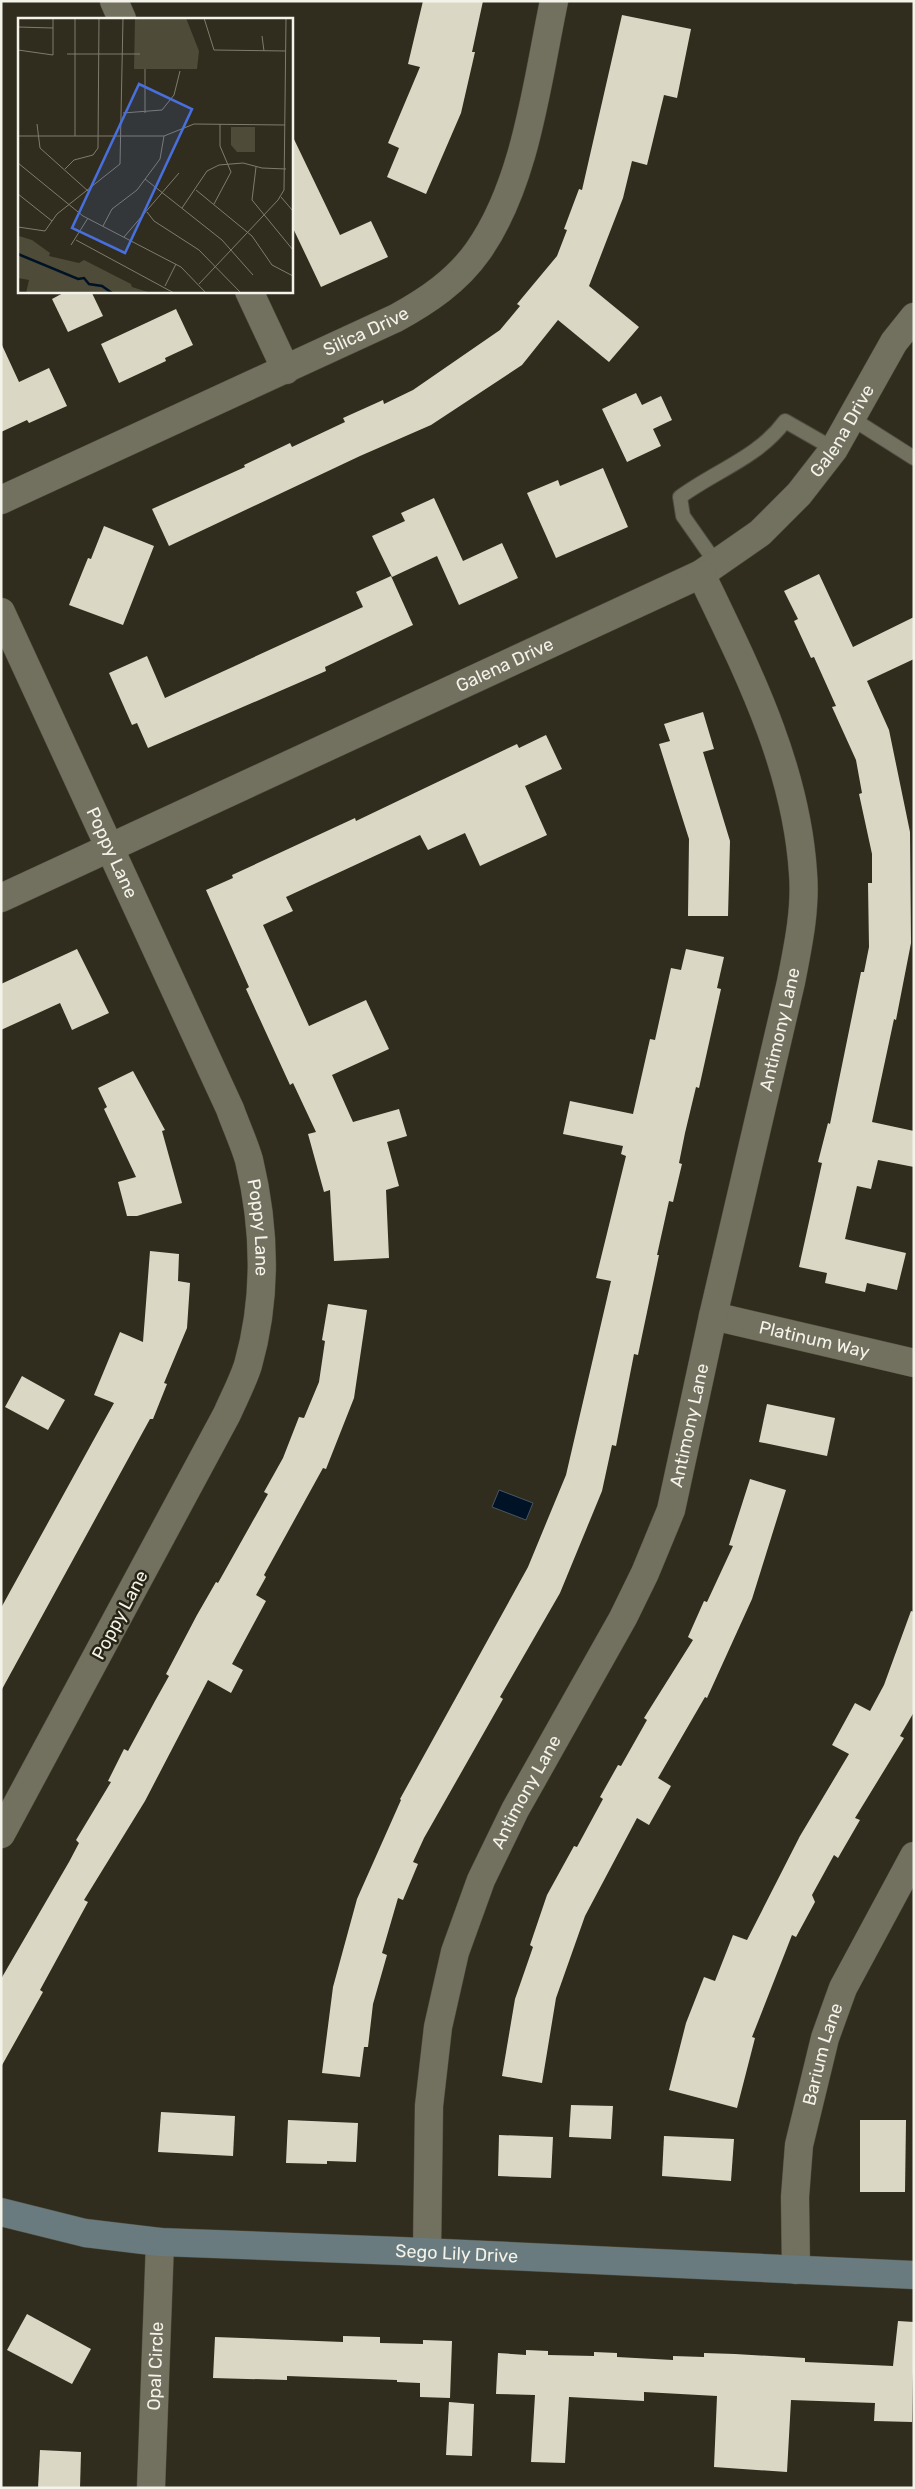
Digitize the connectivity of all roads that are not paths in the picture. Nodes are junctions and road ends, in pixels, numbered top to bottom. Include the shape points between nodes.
1 (114, 1) edge
2 (554, 1) edge
3 (122, 18) edge
4 (249, 292) edge
5 (914, 317) edge
6 (286, 370) junction
7 (851, 418) junction
8 (834, 449) junction
9 (914, 458) edge
10 (1, 500) edge
11 (708, 569) junction
12 (1, 612) edge
13 (110, 848) junction
14 (1, 898) edge
15 (713, 1316) junction
16 (914, 1363) edge
17 (1, 1834) edge
18 (914, 1856) edge
19 (1, 2212) edge
20 (160, 2242) junction
21 (427, 2252) junction
22 (796, 2270) junction
23 (914, 2275) edge
24 (152, 2488) edge

1 - 3 street
2 - 6 street, Silica Drive via 514,176 496,221 477,252 446,286 418,306
4 - 6 street
5 - 7 street, Galena Drive via 894,342
6 - 10 street, Silica Drive
7 - 8 street, Galena Drive
7 - 9 lane
8 - 11 street, Galena Drive via 799,494 760,533
8 - 11 lane via 785,421 773,438 680,497 684,516
11 - 13 street, Galena Drive
11 - 15 street, Antimony Lane via 783,764 795,816 803,874 801,928 791,982
12 - 13 street, Poppy Lane
13 - 14 street, Galena Drive
13 - 17 street, Poppy Lane via 230,1109 248,1158 258,1206 263,1257 259,1313 247,1365 227,1414
15 - 16 street, Platinum Way
15 - 21 street, Antimony Lane via 668,1519 623,1618 515,1810 481,1880 455,1952 438,2027 429,2106
18 - 22 street, Barium Lane via 843,1988 825,2038 799,2145 795,2197
19 - 20 main road, Sego Lily Drive via 85,2233
20 - 21 main road, Sego Lily Drive
20 - 24 street, Opal Circle
21 - 22 main road, Sego Lily Drive
22 - 23 main road, Sego Lily Drive

